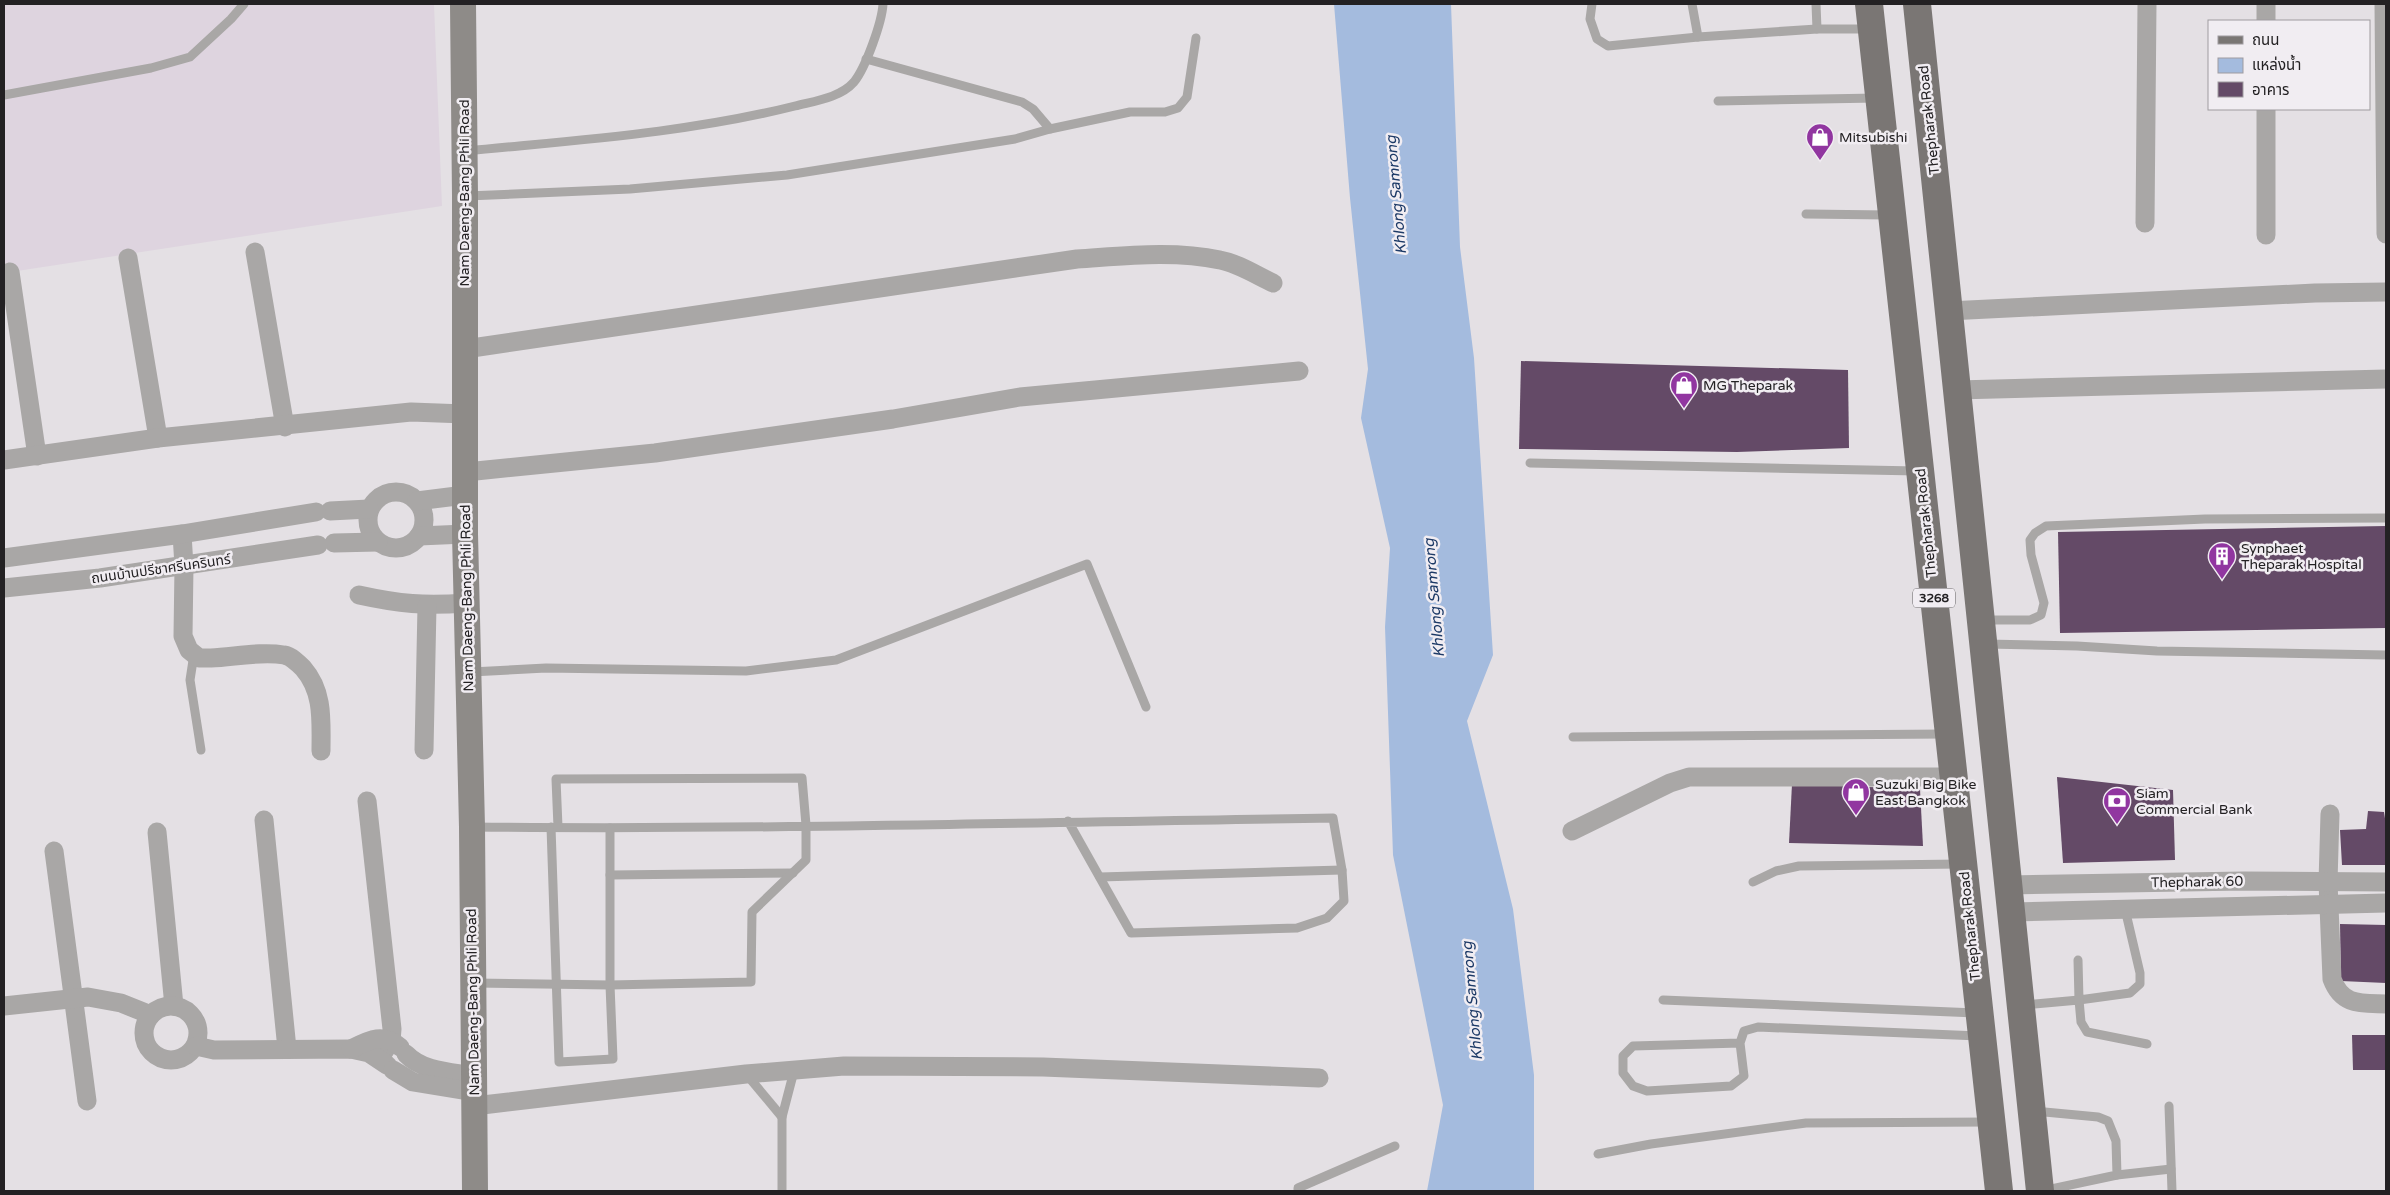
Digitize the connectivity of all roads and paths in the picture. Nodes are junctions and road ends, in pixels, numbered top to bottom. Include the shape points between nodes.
1 (244, 4) edge
2 (463, 4) edge
3 (883, 4) edge
4 (1592, 4) edge
5 (1692, 4) edge
6 (1816, 4) edge
7 (1917, 4) edge
8 (2147, 4) edge
9 (2266, 4) edge
10 (2384, 4) edge
11 (1870, 16) edge
12 (2266, 20) edge
13 (1818, 29) junction
14 (1698, 37) junction
15 (1196, 38) dead end
16 (866, 59) junction
17 (4, 95) edge
18 (1879, 98) junction
19 (1718, 101) dead end
20 (2266, 110) edge
21 (1050, 129) junction
22 (464, 152) junction
23 (465, 196) junction
24 (1806, 214) dead end
25 (1892, 215) junction
26 (2145, 224) dead end
27 (2386, 234) edge
28 (2266, 235) dead end
29 (255, 252) dead end
30 (128, 258) dead end
31 (10, 272) dead end
32 (1273, 283) dead end
33 (2386, 292) edge
34 (1948, 310) junction
35 (465, 349) junction
36 (1299, 371) dead end
37 (2386, 379) edge
38 (1958, 390) junction
39 (465, 414) junction
40 (284, 427) junction
41 (158, 438) junction
42 (37, 456) junction
43 (4, 460) edge
44 (1530, 464) dead end
45 (1920, 471) junction
46 (466, 484) junction
47 (417, 501) junction
48 (369, 509) junction
49 (2386, 518) edge
50 (182, 534) junction
51 (465, 534) junction
52 (419, 536) junction
53 (378, 542) junction
54 (4, 558) edge
55 (184, 566) junction
56 (4, 588) edge
57 (359, 595) dead end
58 (466, 604) junction
59 (427, 606) junction
60 (1982, 632) junction
61 (194, 654) junction
62 (2386, 655) edge
63 (468, 672) junction
64 (1146, 707) dead end
65 (1949, 734) junction
66 (1574, 736) dead end
67 (200, 750) dead end
68 (424, 750) dead end
69 (321, 751) dead end
70 (1954, 777) junction
71 (367, 801) dead end
72 (2330, 814) dead end
73 (264, 820) dead end
74 (1068, 821) junction
75 (806, 825) junction
76 (472, 826) junction
77 (554, 827) junction
78 (610, 828) junction
79 (1572, 830) dead end
80 (157, 832) dead end
81 (54, 852) dead end
82 (1964, 864) junction
83 (1342, 870) junction
84 (792, 873) junction
85 (610, 875) junction
86 (1100, 877) junction
87 (2244, 881) junction
88 (1753, 882) dead end
89 (2328, 882) junction
90 (2386, 882) edge
91 (2008, 885) junction
92 (2386, 903) edge
93 (2330, 905) junction
94 (2244, 907) junction
95 (2125, 909) junction
96 (2011, 912) junction
97 (2078, 960) dead end
98 (473, 983) junction
99 (556, 984) junction
100 (610, 985) junction
101 (73, 999) junction
102 (1663, 1000) dead end
103 (2079, 1000) junction
104 (2386, 1004) edge
105 (4, 1006) edge
106 (174, 1006) junction
107 (2021, 1006) junction
108 (151, 1015) junction
109 (1981, 1025) junction
110 (1740, 1043) junction
111 (2146, 1044) dead end
112 (196, 1046) junction
113 (399, 1048) junction
114 (352, 1049) junction
115 (286, 1050) junction
116 (386, 1065) junction
117 (794, 1071) junction
118 (746, 1074) junction
119 (1319, 1078) dead end
120 (474, 1091) junction
121 (87, 1101) dead end
122 (2169, 1106) dead end
123 (2031, 1111) junction
124 (782, 1117) junction
125 (1992, 1122) junction
126 (1395, 1146) dead end
127 (1598, 1154) dead end
128 (2171, 1169) junction
129 (2117, 1175) junction
130 (475, 1191) edge
131 (782, 1191) edge
132 (1298, 1191) edge
133 (1999, 1191) edge
134 (2040, 1191) edge
135 (2172, 1191) edge

1 - 17 lane via 190,58
2 - 22 main road, Nam Daeng-Bang Phli Road
3 - 16 lane
4 - 14 lane via 1590,18 1597,39 1608,46
5 - 14 lane
6 - 13 lane
7 - 34 main road, Thepharak Road
8 - 26 street
9 - 12 street
10 - 27 street
11 - 13 lane
11 - 18 main road, Thepharak Road / 3268
13 - 14 lane
15 - 21 lane via 1187,97 1178,108 1165,112 1130,112
16 - 21 lane via 1022,102 1034,109
16 - 22 lane via 853,82 833,96 752,116 662,131
18 - 19 lane
18 - 25 main road, Thepharak Road / 3268
20 - 28 street
21 - 23 lane via 1015,139 787,175 630,189
22 - 23 main road, Nam Daeng-Bang Phli Road
23 - 35 main road, Nam Daeng-Bang Phli Road
24 - 25 lane
25 - 45 main road, Thepharak Road / 3268
29 - 40 street
30 - 41 street
31 - 42 street
32 - 35 street via 1221,260 1179,255 1077,259
33 - 34 street
34 - 38 main road, Thepharak Road
35 - 39 main road, Nam Daeng-Bang Phli Road
36 - 46 street via 1020,397
37 - 38 street
38 - 60 main road, Thepharak Road
39 - 40 street via 411,412
39 - 46 main road, Nam Daeng-Bang Phli Road
40 - 41 street
41 - 42 street
42 - 43 street
44 - 45 lane
45 - 65 main road, Thepharak Road / 3268
46 - 47 street
46 - 51 main road, Nam Daeng-Bang Phli Road
47 - 48 street via 410,495 392,492 376,500
47 - 52 street via 424,514
48 - 50 street via 323,511
48 - 53 street via 368,526
49 - 60 lane via 2205,519 2046,526 2030,540 2044,603 2041,615
50 - 54 street
50 - 55 street
51 - 52 street
51 - 58 main road, Nam Daeng-Bang Phli Road
52 - 53 street via 405,547 395,548
53 - 55 street, ถนนบ้านปรีชาศรีนครินทร์ via 326,544
55 - 56 street, ถนนบ้านปรีชาศรีนครินทร์
55 - 61 street via 183,636
57 - 59 street
58 - 59 street
58 - 63 main road, Nam Daeng-Bang Phli Road
59 - 68 street
60 - 62 lane via 2077,646 2157,651
60 - 91 main road, Thepharak Road
61 - 67 lane via 190,680
61 - 69 street via 199,658 286,655 299,663 317,692
63 - 64 lane via 546,668 746,672 836,660 1086,564
63 - 76 main road, Nam Daeng-Bang Phli Road
65 - 66 lane
65 - 70 main road, Thepharak Road / 3268
70 - 79 street via 1689,777
70 - 82 main road, Thepharak Road / 3268
71 - 113 street via 392,1030
72 - 89 street
73 - 115 street
74 - 75 lane
74 - 83 lane via 1333,818
74 - 86 lane
75 - 77 lane via 802,778 556,779
75 - 78 lane
75 - 84 lane via 806,860
76 - 77 lane
76 - 98 main road, Nam Daeng-Bang Phli Road
77 - 78 lane
77 - 99 lane
78 - 85 lane
80 - 106 street
81 - 101 street
82 - 88 lane via 1799,866 1776,871
82 - 109 main road, Thepharak Road / 3268
83 - 86 lane
83 - 86 lane via 1344,901 1327,918 1297,928 1131,932
84 - 85 lane
84 - 100 lane via 752,912 750,982
85 - 100 lane
87 - 89 street, Thepharak 60
87 - 91 street, Thepharak 60
87 - 94 street
89 - 90 street, Thepharak 60
89 - 93 street
91 - 96 main road, Thepharak Road
92 - 93 street, Thepharak 60
93 - 94 street, Thepharak 60
93 - 104 street via 2332,979 2337,993 2347,1000
94 - 95 street, Thepharak 60
95 - 96 street, Thepharak 60
95 - 103 lane via 2140,984 2130,993
96 - 107 main road, Thepharak Road
97 - 103 lane
98 - 99 lane
98 - 120 main road, Nam Daeng-Bang Phli Road
99 - 100 lane
99 - 100 lane via 559,1062 613,1059
101 - 105 street
101 - 108 street via 109,1000
101 - 121 street
102 - 109 lane
103 - 107 lane
103 - 111 lane via 2081,1022 2086,1032
106 - 108 street via 162,1008
106 - 112 street via 187,1011 195,1021
107 - 123 main road, Thepharak Road
108 - 112 street via 145,1027 145,1040 151,1052 162,1059 174,1060 187,1056
109 - 110 lane via 1758,1027 1744,1031
109 - 125 main road, Thepharak Road / 3268
110 - 110 lane via 1633,1046 1623,1056 1623,1073 1633,1086 1647,1091 1731,1086 1744,1076
112 - 115 street via 214,1050
113 - 114 street via 379,1038
113 - 116 street
113 - 120 street via 413,1062
114 - 115 street
114 - 116 street via 369,1053
116 - 120 street via 414,1082
117 - 118 street
117 - 119 street via 844,1066 1043,1067
117 - 124 lane
118 - 120 street
118 - 124 lane
120 - 130 main road, Nam Daeng-Bang Phli Road
122 - 128 lane
123 - 129 lane via 2098,1117 2108,1121 2116,1141
123 - 134 main road, Thepharak Road
124 - 131 lane
125 - 127 lane via 1806,1123
125 - 133 main road, Thepharak Road / 3268
126 - 132 lane via 1298,1188
128 - 129 lane
128 - 135 lane
129 - 134 lane

